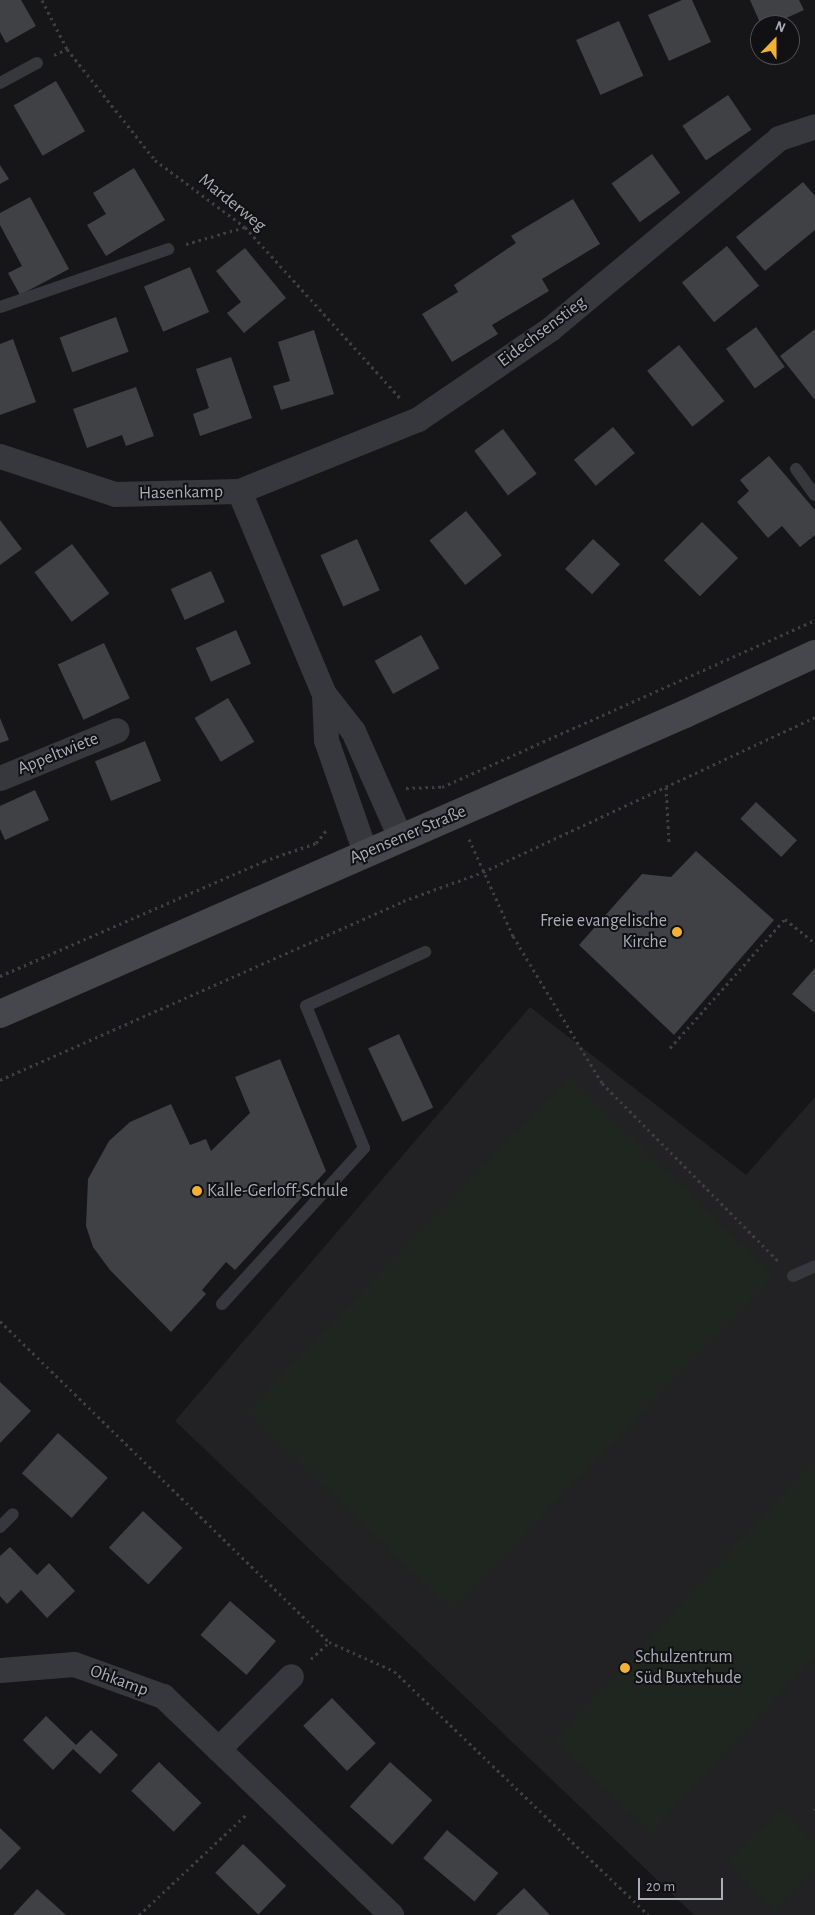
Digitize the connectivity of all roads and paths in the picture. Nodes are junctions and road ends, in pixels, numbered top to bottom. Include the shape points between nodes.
1 (42, 0) edge
2 (37, 63) dead end
3 (0, 83) edge
4 (815, 115) edge
5 (815, 126) edge
6 (245, 227) junction
7 (168, 249) joint
8 (0, 307) edge
9 (418, 419) junction
10 (0, 456) edge
11 (796, 469) dead end
12 (239, 491) junction
13 (815, 495) edge
14 (815, 654) edge
15 (324, 694) junction
16 (815, 718) edge
17 (117, 730) dead end
18 (0, 778) edge
19 (666, 787) junction
20 (458, 814) junction
21 (400, 836) junction
22 (669, 843) dead end
23 (366, 852) junction
24 (483, 872) junction
25 (815, 943) edge
26 (426, 952) dead end
27 (0, 1014) edge
28 (670, 1048) dead end
29 (0, 1080) edge
30 (815, 1266) edge
31 (793, 1276) joint
32 (222, 1304) dead end
33 (0, 1321) edge
34 (14, 1514) dead end
35 (0, 1526) edge
36 (0, 1670) edge
37 (291, 1676) dead end
38 (218, 1748) junction
39 (267, 1795) junction
40 (139, 1915) edge
41 (391, 1915) edge
42 (648, 1915) edge

1 - 6 path, Marderweg via 67,49 155,160
2 - 3 lane
4 - 5 street, Eidechsenstieg
5 - 9 street, Eidechsenstieg via 779,138 550,329
6 - 7 path
6 - 9 path, Marderweg
7 - 8 lane
9 - 12 street, Eidechsenstieg
10 - 12 street, Hasenkamp via 115,494
11 - 13 lane
12 - 15 street, Hasenkamp
14 - 20 main road, Apensener Straße
15 - 21 street, Hasenkamp via 353,731
15 - 23 street, Hasenkamp via 326,740
16 - 19 path
17 - 18 street, Appeltwiete
19 - 22 path
19 - 24 path
20 - 21 main road, Apensener Straße
20 - 24 path
21 - 23 main road, Apensener Straße
23 - 27 main road, Apensener Straße
24 - 29 path via 404,901
24 - 31 path via 513,936 602,1082
25 - 28 path via 785,919
26 - 32 lane via 306,1006 364,1148
30 - 31 lane
33 - 42 path via 329,1642 394,1671
34 - 35 lane
36 - 38 street, Ohkamp via 74,1664 164,1696
37 - 38 street
38 - 39 street, Ohkamp
39 - 40 path
39 - 41 street, Ohkamp

